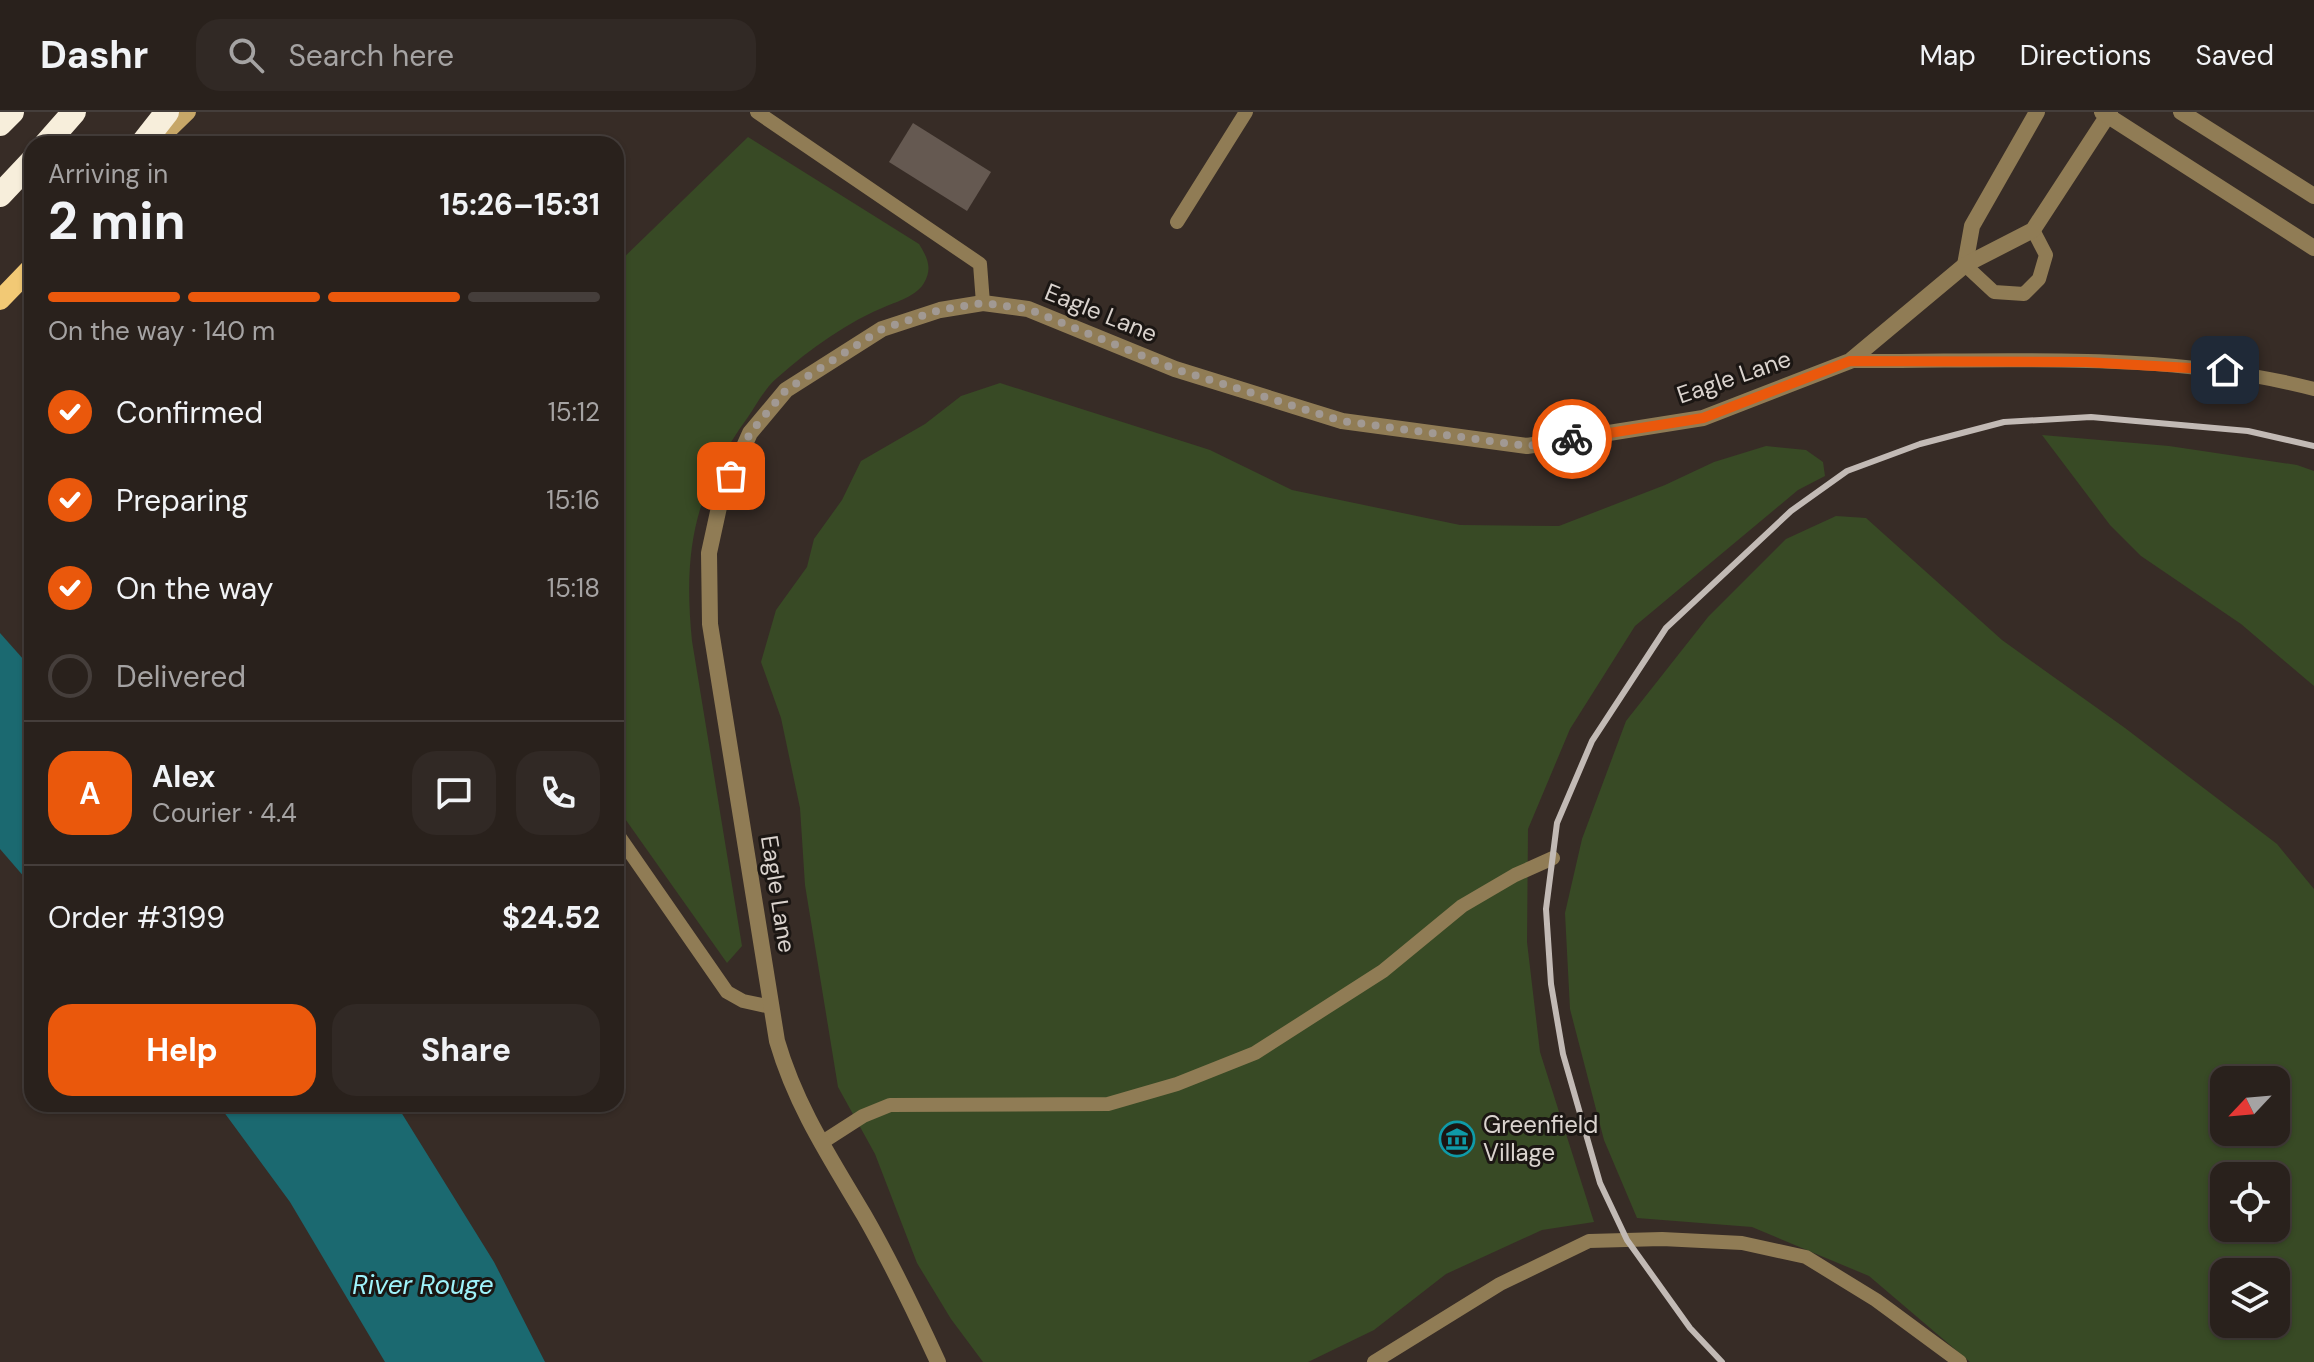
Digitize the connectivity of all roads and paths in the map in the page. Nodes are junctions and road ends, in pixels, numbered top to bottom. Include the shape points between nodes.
1 (12, 112) edge
2 (74, 112) edge
3 (167, 112) edge
4 (188, 112) edge
5 (757, 112) edge
6 (1246, 112) edge
7 (2037, 112) edge
8 (2181, 112) edge
9 (2107, 113) edge
10 (0, 124) edge
11 (53, 136) edge
12 (148, 136) edge
13 (163, 136) edge
14 (24, 170) edge
15 (0, 195) edge
16 (2314, 196) edge
17 (1177, 222) dead end
18 (2033, 230) junction
19 (2314, 248) edge
20 (1965, 265) junction
21 (24, 275) edge
22 (0, 300) edge
23 (983, 303) junction
24 (1850, 361) junction
25 (2314, 389) edge
26 (624, 844) edge
27 (1553, 858) dead end
28 (771, 1007) junction
29 (821, 1143) junction
30 (938, 1362) edge
31 (1374, 1362) edge
32 (1960, 1362) edge

1 - 10 highway
2 - 11 highway
3 - 12 highway
4 - 13 main road
5 - 23 lane via 980,264
6 - 17 lane
7 - 20 street via 1972,226
8 - 16 street
9 - 18 street, Eagle Lane
9 - 19 street
14 - 15 highway
18 - 20 street, Eagle Lane
18 - 20 lane via 2046,255 2039,279 2024,294 1994,292
20 - 24 street, Eagle Lane
21 - 22 main road
23 - 24 street, Eagle Lane via 1028,309 1175,369 1342,421 1527,446 1703,418
23 - 28 street, Eagle Lane via 882,329 786,390 750,433 721,498 709,553 710,624
24 - 25 lane via 2167,365 2225,370
26 - 28 lane via 727,992
27 - 29 lane via 1462,906 1383,971 1255,1053 1177,1084 1108,1104 890,1105
28 - 29 street, Eagle Lane via 789,1082
29 - 30 street, Eagle Lane via 907,1295
31 - 32 lane via 1500,1284 1589,1241 1662,1239 1742,1243 1806,1257

